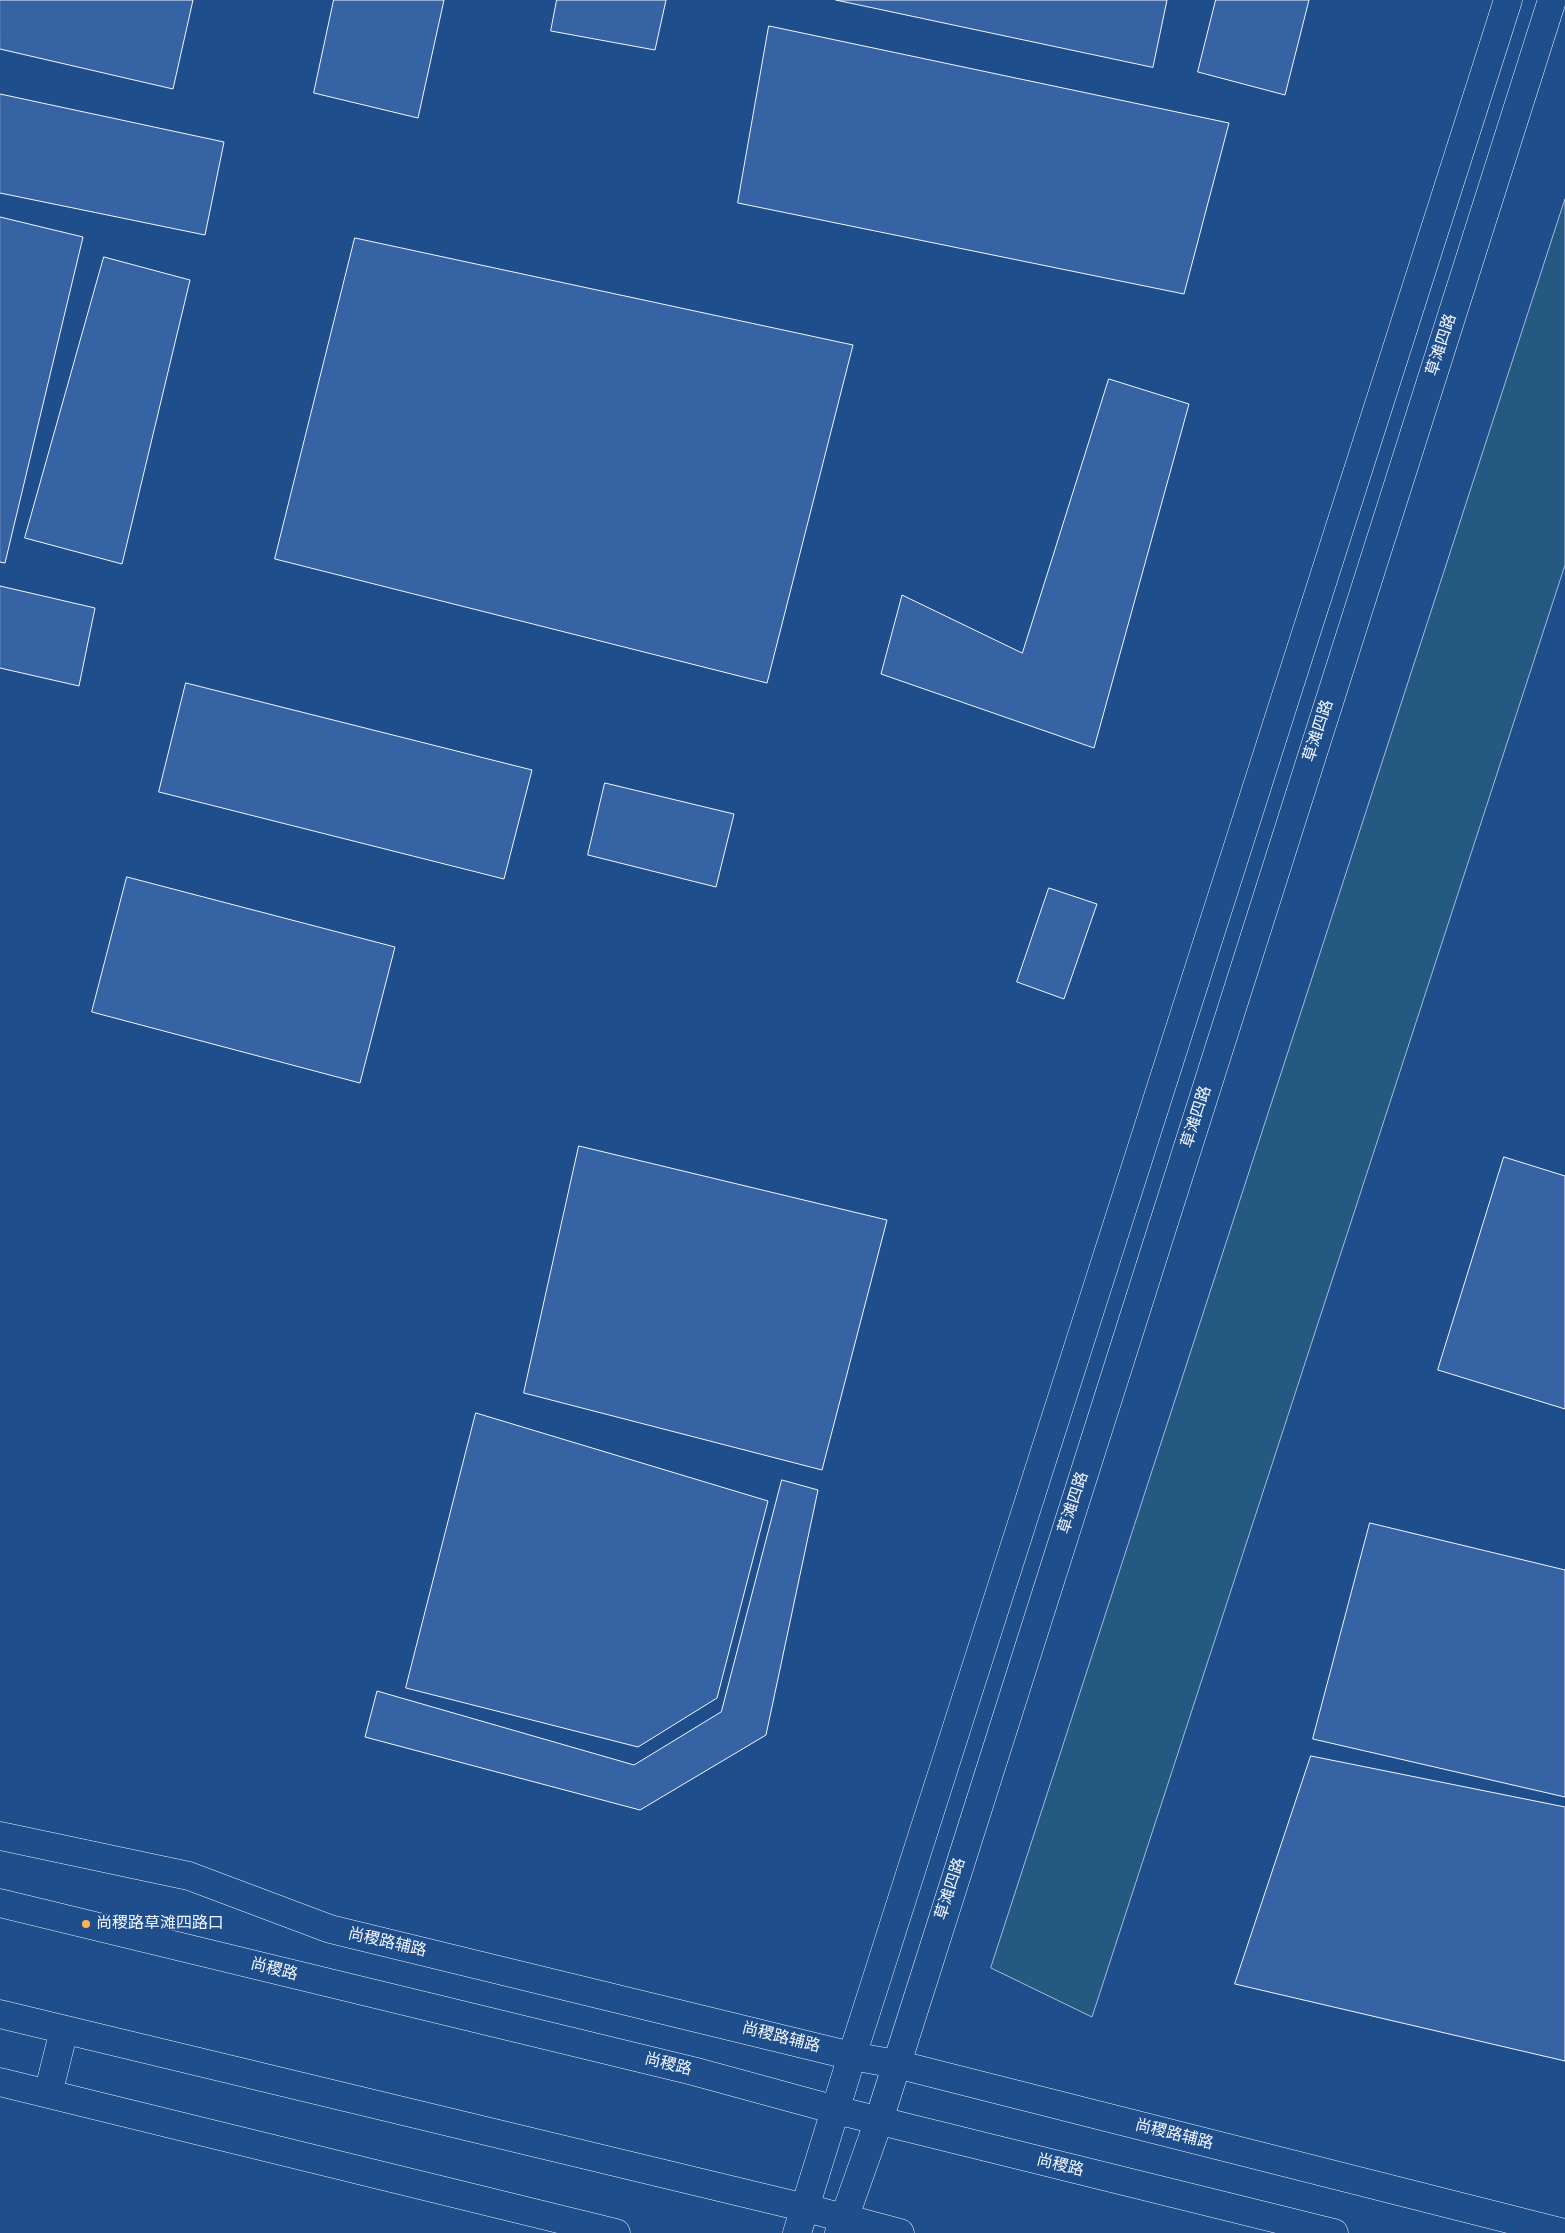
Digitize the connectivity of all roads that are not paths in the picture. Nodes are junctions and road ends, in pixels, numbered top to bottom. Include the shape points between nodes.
1 (1508, 0) edge
2 (1552, 0) edge
3 (0, 1836) edge
4 (0, 1903) edge
5 (0, 2014) edge
6 (64, 2030) junction
7 (852, 2056) junction
8 (896, 2064) junction
9 (0, 2082) edge
10 (48, 2094) junction
11 (836, 2110) junction
12 (879, 2120) junction
13 (802, 2221) edge
14 (842, 2226) edge
15 (616, 2233) edge
16 (900, 2233) edge
17 (1334, 2233) edge
18 (1564, 2233) edge

1 - 7 main road
2 - 8 main road, 草滩四路
3 - 7 main road, 尚稷路辅路 via 189,1876 330,1929
4 - 11 main road, 尚稷路 via 693,2071
5 - 6 main road
6 - 10 main road
6 - 13 main road
7 - 8 main road, 尚稷路辅路
7 - 11 main road
8 - 12 main road, 草滩四路
8 - 18 main road, 尚稷路辅路
9 - 10 main road
10 - 15 main road
11 - 12 main road, 尚稷路
11 - 13 main road
12 - 14 main road, 草滩四路
12 - 17 main road, 尚稷路
13 - 14 main road
14 - 16 main road

